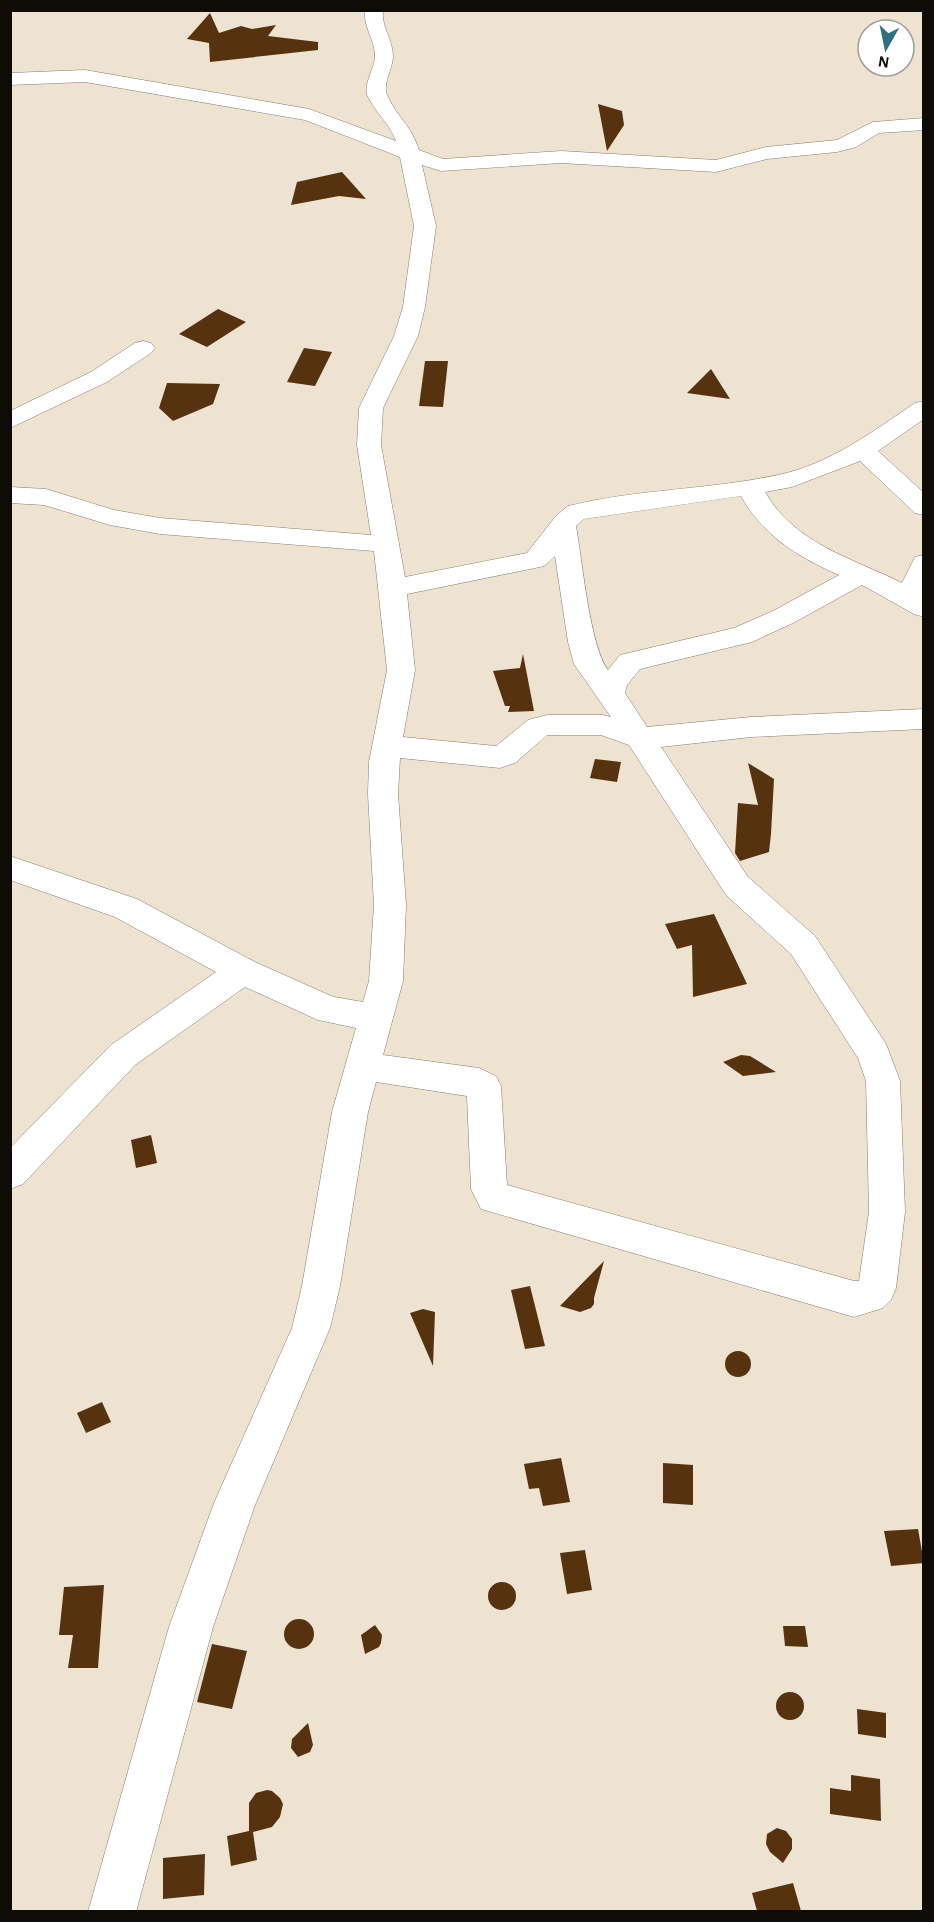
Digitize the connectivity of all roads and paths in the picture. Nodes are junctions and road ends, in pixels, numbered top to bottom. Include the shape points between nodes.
1 (374, 10) edge
2 (10, 79) edge
3 (924, 124) edge
4 (410, 154) junction
5 (143, 348) dead end
6 (924, 408) edge
7 (10, 421) edge
8 (863, 450) junction
9 (10, 483) edge
10 (749, 488) junction
11 (10, 495) edge
12 (46, 497) junction
13 (924, 507) edge
14 (563, 526) junction
15 (386, 544) junction
16 (924, 563) edge
17 (860, 575) junction
18 (393, 588) junction
19 (917, 603) edge
20 (582, 642) junction
21 (630, 662) junction
22 (610, 693) junction
23 (924, 719) edge
24 (638, 737) junction
25 (387, 746) junction
26 (10, 868) edge
27 (243, 971) junction
28 (377, 1018) junction
29 (363, 1066) junction
30 (10, 1173) edge
31 (112, 1911) edge

1 - 4 street via 384,52 377,96 403,132
2 - 4 street via 86,76 288,111 330,121
3 - 4 street via 873,128 837,146 766,153 716,166 561,157 454,166 431,163
4 - 15 street via 425,226 414,308 406,336 371,408 369,445
5 - 7 street via 89,382
6 - 8 street
8 - 10 street via 783,482
8 - 13 street
9 - 12 street
10 - 14 street via 578,512
10 - 17 street via 768,518 791,539
11 - 12 street
12 - 15 street via 110,517 160,526
14 - 18 street via 544,554 535,560
14 - 20 street
15 - 18 street
16 - 19 street
17 - 19 street
17 - 21 street via 742,635
18 - 25 street via 400,670
20 - 21 street
20 - 22 street via 588,664
21 - 22 street
22 - 24 street
23 - 24 street
24 - 25 street via 602,725 546,725 500,757
24 - 29 street via 737,886 803,945 874,1054 883,1081 887,1212 877,1288 869,1296 854,1299 494,1198 489,1189 484,1086
25 - 28 street via 383,794 390,905 386,981
26 - 27 street via 126,908
27 - 28 street via 330,1010
27 - 30 street via 123,1055
28 - 29 street
29 - 31 street via 350,1113 311,1328 235,1503 191,1627

